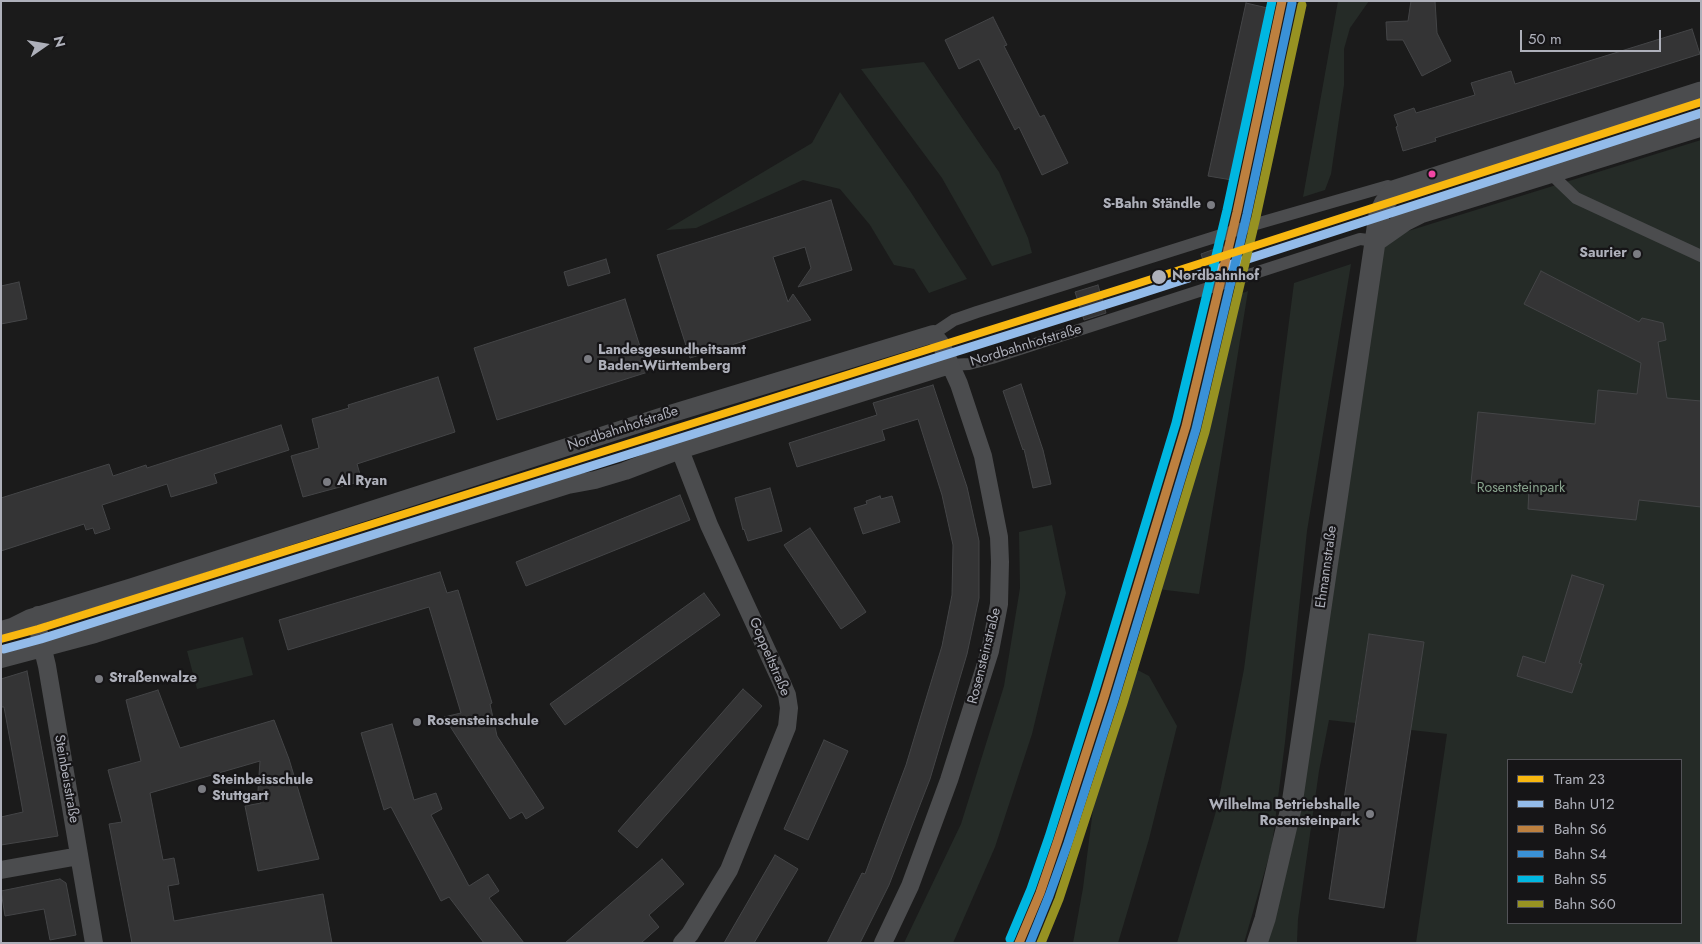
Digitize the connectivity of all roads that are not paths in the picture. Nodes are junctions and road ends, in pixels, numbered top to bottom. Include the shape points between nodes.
1 (1701, 92) edge
2 (1701, 126) edge
3 (1550, 173) junction
4 (1390, 188) junction
5 (1376, 241) junction
6 (1701, 256) edge
7 (933, 334) junction
8 (950, 365) junction
9 (680, 450) junction
10 (38, 615) junction
11 (1, 630) edge
12 (43, 648) junction
13 (1, 659) edge
14 (79, 856) junction
15 (1, 870) edge
16 (94, 943) edge
17 (682, 943) edge
18 (883, 943) edge
19 (1257, 943) edge

1 - 4 street, Nordbahnhofstraße
2 - 3 street
3 - 5 street via 1420,213
3 - 6 street via 1576,198
4 - 5 street, Ehmannstraße via 1379,215
4 - 7 street, Nordbahnhofstraße via 1256,224 977,312 954,320
5 - 8 street, Nordbahnhofstraße via 1360,239 992,358
5 - 19 street, Ehmannstraße via 1292,804
7 - 8 street, Rosensteinstraße
7 - 10 street, Nordbahnhofstraße via 660,417
8 - 9 street, Nordbahnhofstraße
8 - 18 street, Rosensteinstraße via 973,422 994,506 999,537 999,604 990,651 951,775 910,886
9 - 12 street, Nordbahnhofstraße via 625,471 568,485 234,592
9 - 17 street, Goppeltstraße via 710,525 787,695 789,708 788,727 729,870
10 - 11 street, Nordbahnhofstraße
10 - 12 street, Steinbeisstraße via 36,621
12 - 13 street, Nordbahnhofstraße
12 - 14 street, Steinbeisstraße
14 - 15 street
14 - 16 street, Steinbeisstraße

